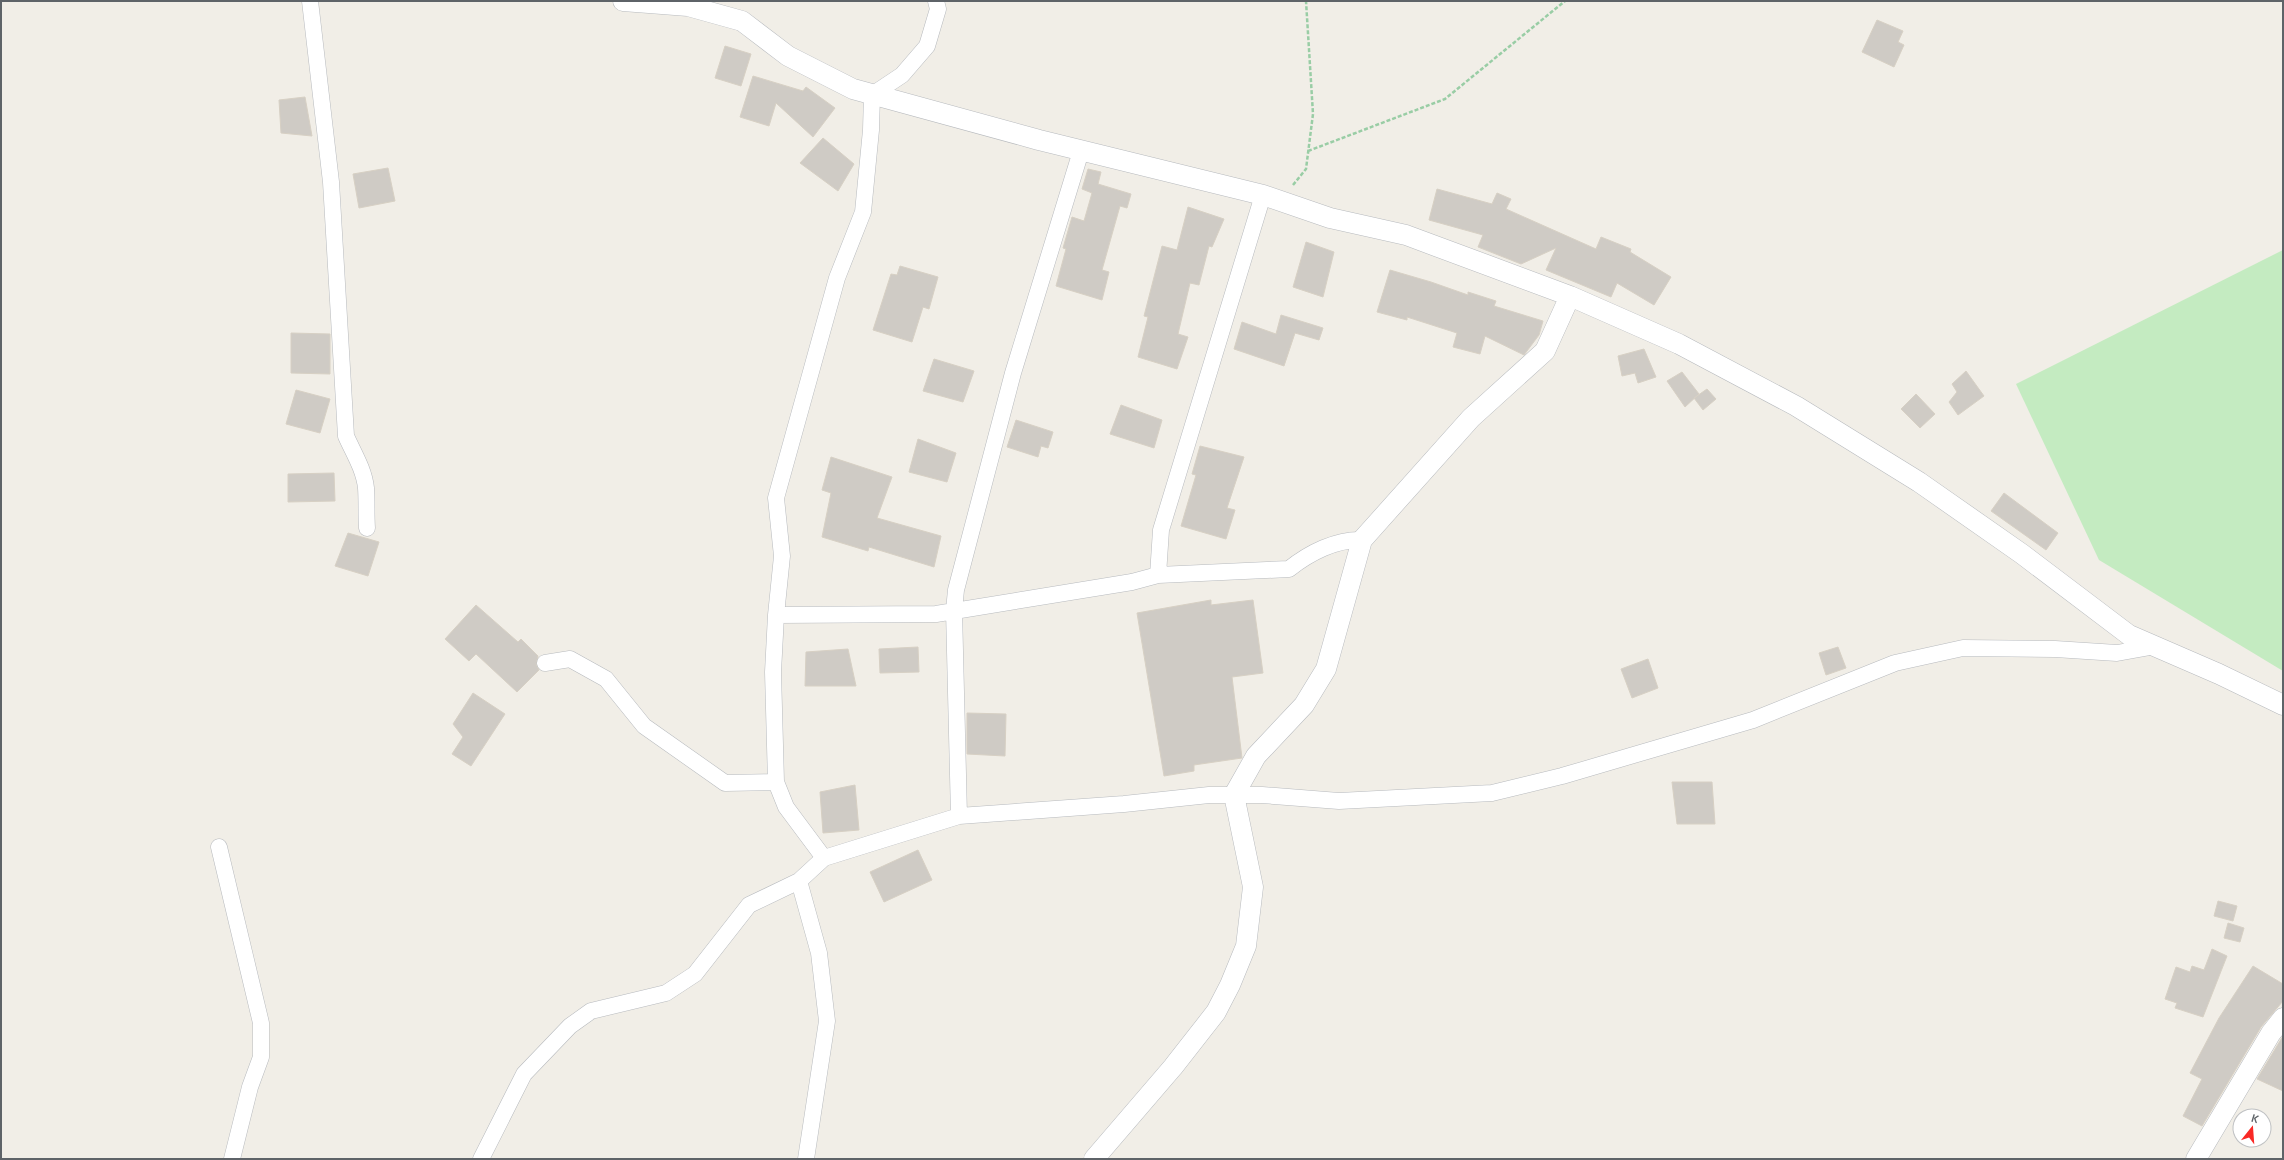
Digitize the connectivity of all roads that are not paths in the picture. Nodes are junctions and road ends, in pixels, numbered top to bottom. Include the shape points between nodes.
1 (310, 1) edge
2 (624, 1) edge
3 (936, 1) edge
4 (872, 95) junction
5 (1081, 151) junction
6 (1272, 198) junction
7 (1570, 296) junction
8 (367, 528) dead end
9 (1362, 540) junction
10 (1158, 575) junction
11 (954, 610) junction
12 (776, 615) junction
13 (2156, 646) junction
14 (546, 663) dead end
15 (2283, 705) edge
16 (776, 782) junction
17 (1234, 795) junction
18 (959, 816) junction
19 (219, 848) dead end
20 (824, 858) junction
21 (799, 881) junction
22 (2283, 1018) edge
23 (232, 1159) edge
24 (481, 1159) edge
25 (806, 1159) edge
26 (1094, 1159) edge
27 (2196, 1159) edge

1 - 8 street via 331,182 346,436 358,459 366,487
2 - 4 street via 688,6 742,21 788,56 853,90
3 - 4 street via 938,9 927,46 902,75
4 - 5 street
4 - 12 street via 863,212 837,278 776,498 782,556
5 - 6 street
5 - 11 street via 1013,373 956,590
6 - 7 street via 1330,218 1406,235
6 - 10 street via 1161,530
7 - 9 street via 1544,351 1471,418
7 - 13 street via 1679,344 1796,406 1919,482 2022,554 2129,634
9 - 10 street via 1348,540 1333,545 1304,557 1289,569
9 - 17 street via 1326,669 1304,705 1256,756
10 - 11 street via 1132,582
11 - 12 street via 936,614
11 - 18 street
12 - 16 street via 773,672
13 - 15 street
13 - 17 street via 2117,654 2055,649 1963,648 1903,661 1752,720 1562,776 1492,793 1339,801
14 - 16 street via 570,659 606,680 644,726 725,783
16 - 20 street via 786,807
17 - 18 street
17 - 26 street via 1252,887 1246,946 1216,1012 1173,1067
18 - 20 street
19 - 23 street via 262,1023 261,1058 250,1087
20 - 21 street
21 - 24 street via 749,905 695,974 666,993 591,1011 570,1026 524,1074
21 - 25 street via 819,953 827,1020
22 - 27 street via 2271,1033

